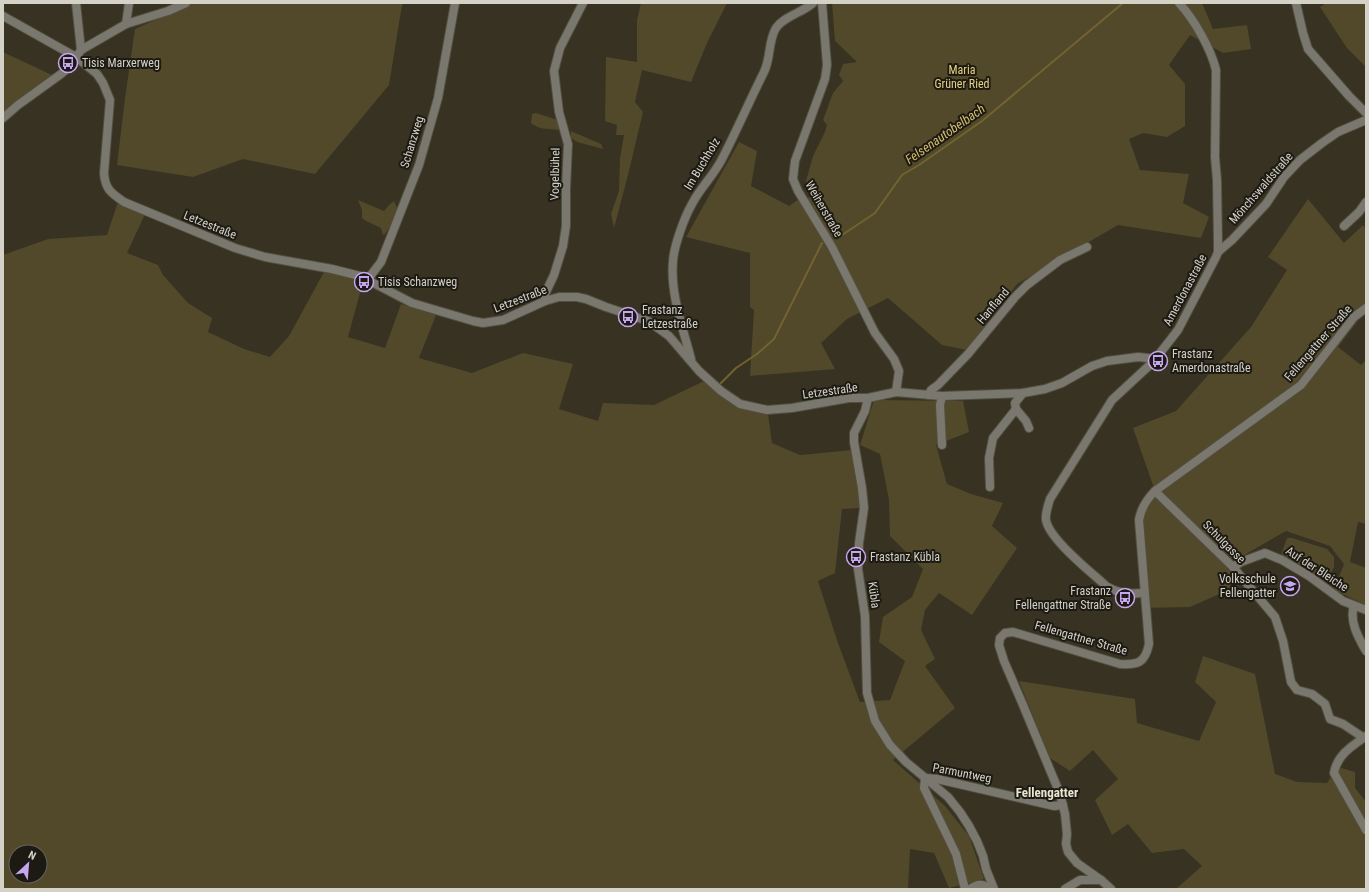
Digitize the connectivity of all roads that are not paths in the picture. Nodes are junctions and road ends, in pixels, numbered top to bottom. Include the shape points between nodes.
1 (76, 3) edge
2 (129, 3) edge
3 (186, 3) edge
4 (455, 3) edge
5 (583, 3) edge
6 (813, 3) edge
7 (822, 3) edge
8 (1179, 3) edge
9 (1296, 3) edge
10 (3, 16) edge
11 (126, 24) junction
12 (81, 50) junction
13 (76, 57) junction
14 (1366, 113) edge
15 (3, 118) edge
16 (1366, 120) edge
17 (1366, 202) edge
18 (1344, 226) dead end
19 (1087, 247) dead end
20 (1218, 252) junction
21 (368, 279) junction
22 (545, 301) junction
23 (1366, 308) edge
24 (692, 362) junction
25 (1153, 362) junction
26 (896, 392) junction
27 (1023, 392) junction
28 (929, 395) junction
29 (942, 396) junction
30 (868, 398) junction
31 (1016, 409) junction
32 (1029, 428) dead end
33 (942, 445) dead end
34 (990, 487) dead end
35 (1155, 491) junction
36 (1233, 567) junction
37 (1144, 593) junction
38 (1354, 606) junction
39 (1366, 610) edge
40 (1366, 651) edge
41 (1365, 737) edge
42 (925, 778) junction
43 (1063, 805) junction
44 (1366, 830) edge
45 (1101, 880) junction
46 (965, 889) edge
47 (970, 889) edge
48 (993, 889) edge
49 (1065, 889) edge
50 (1111, 889) edge

1 - 12 street
2 - 11 street
3 - 11 street
4 - 21 street, Schanzweg via 438,98 419,164 381,262
5 - 22 street, Vogelbühel via 560,48 554,71 559,112 568,144 566,226 563,246 545,294
6 - 24 street, Im Buchholz via 787,18 776,29 767,67 722,159 692,204 677,242 672,261 673,280
7 - 26 street, Weiherstraße via 826,79 795,160 793,179 832,247 875,333 894,359 899,371
8 - 20 street, Amerdonastraße via 1201,36 1214,60 1216,70
9 - 14 street via 1308,49
10 - 13 street, Letzestraße
11 - 12 street
12 - 13 street
13 - 15 street via 61,74
13 - 21 street, Letzestraße via 97,74 110,100 104,178 107,187 117,197 234,248
16 - 20 street, Mönchswaldstraße via 1338,132 1300,160 1284,177 1266,204
17 - 18 street
19 - 28 street, Hanfland via 1043,272 1015,297 968,354
20 - 25 street, Amerdonastraße via 1181,326
21 - 22 street, Letzestraße via 412,303 483,323 503,320
22 - 24 street, Letzestraße via 577,296 648,321 669,336
23 - 35 street, Fellengattner Straße via 1354,317 1301,384
24 - 30 street, Letzestraße via 721,391 740,404 767,410 849,398
25 - 27 street, Letzestraße via 1138,356 1107,361 1092,366 1062,383 1045,389
25 - 37 street, Amerdonastraße via 1105,409 1046,509 1046,521 1054,537 1106,586 1120,593
26 - 28 street, Letzestraße
26 - 30 street, Letzestraße
27 - 29 street, Letzestraße
27 - 31 street via 1015,403
28 - 29 street, Letzestraße
29 - 33 street
30 - 42 street, Kübla via 868,404 854,432 864,508 858,569 865,616 867,693 875,721 890,745
31 - 32 street
31 - 34 street via 993,438 989,458
35 - 36 street, Schulgasse
35 - 37 street, Fellengattner Straße via 1146,499 1139,520
36 - 38 street, Auf der Bleiche via 1265,553 1310,576 1343,601
36 - 41 street, Schulgasse via 1275,617 1283,641 1291,682 1297,690 1319,698 1326,704 1330,719
37 - 43 street, Fellengattner Straße via 1149,644 1145,656 1140,662 1132,665 1120,664 1013,632 1000,638 999,645 1004,662
38 - 39 street, Auf der Bleiche
38 - 40 street via 1351,614 1354,627
41 - 44 street via 1340,757 1334,773
42 - 43 street, Parmuntweg via 1054,806
42 - 46 street, Parmuntweg via 924,788 956,854
42 - 48 street, Kübla via 948,797 969,826 977,841
43 - 45 street via 1068,852 1077,863
45 - 49 street via 1080,880
45 - 50 street
47 - 48 street via 978,884 984,884

